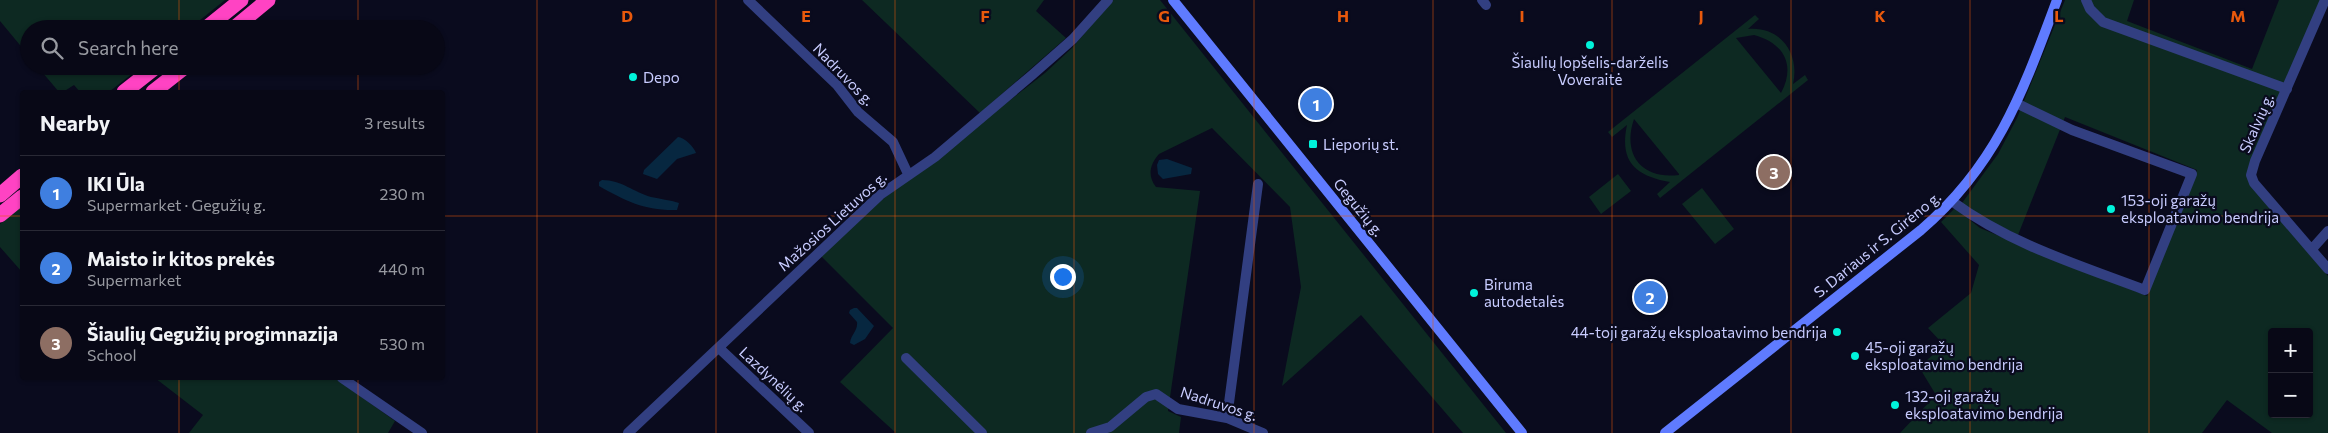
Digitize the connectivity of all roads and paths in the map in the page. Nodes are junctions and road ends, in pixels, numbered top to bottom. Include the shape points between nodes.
1 (241, 0) edge
2 (268, 0) edge
3 (748, 0) edge
4 (1108, 0) edge
5 (1173, 0) edge
6 (2057, 0) edge
7 (2086, 0) edge
8 (2325, 0) edge
9 (216, 20) edge
10 (244, 20) edge
11 (146, 75) edge
12 (175, 75) edge
13 (2287, 89) junction
14 (127, 90) edge
15 (156, 90) edge
16 (2016, 103) junction
17 (908, 174) junction
18 (20, 178) edge
19 (1258, 184) dead end
20 (0, 194) edge
21 (20, 199) edge
22 (1953, 202) junction
23 (0, 215) edge
24 (2328, 231) edge
25 (2312, 249) junction
26 (2328, 269) edge
27 (719, 348) junction
28 (906, 358) dead end
29 (345, 380) edge
30 (1227, 418) junction
31 (422, 433) edge
32 (628, 433) edge
33 (809, 433) edge
34 (982, 433) edge
35 (1092, 433) edge
36 (1263, 433) edge
37 (1522, 433) edge
38 (1665, 433) edge

1 - 9 highway
2 - 10 highway
3 - 17 street, Nadruvos g. via 837,85 858,112 893,142
4 - 17 street, Mažosios Lietuvos g. via 1073,39 1032,76 935,157
5 - 37 street, Gegužių g.
6 - 16 street, S. Dariaus ir S. Girėno g.
7 - 13 street via 2103,22
8 - 13 street, Skalvių g.
11 - 14 highway
12 - 15 highway
13 - 25 street, Skalvių g. via 2251,175 2254,184
16 - 22 street, S. Dariaus ir S. Girėno g. via 1987,157
16 - 22 street via 2072,130 2192,174 2145,290 2014,238
17 - 27 street, Mažosios Lietuvos g. via 873,201
18 - 20 highway
19 - 30 street
21 - 23 highway
22 - 38 street, S. Dariaus ir S. Girėno g.
24 - 25 street
25 - 26 street, Skalvių g.
27 - 32 street, Mažosios Lietuvos g.
27 - 33 street, Lazdynėlių g.
28 - 34 street
29 - 31 street
30 - 35 street, Nadruvos g. via 1178,408 1156,394 1146,397 1110,427
30 - 36 street, Nadruvos g.

